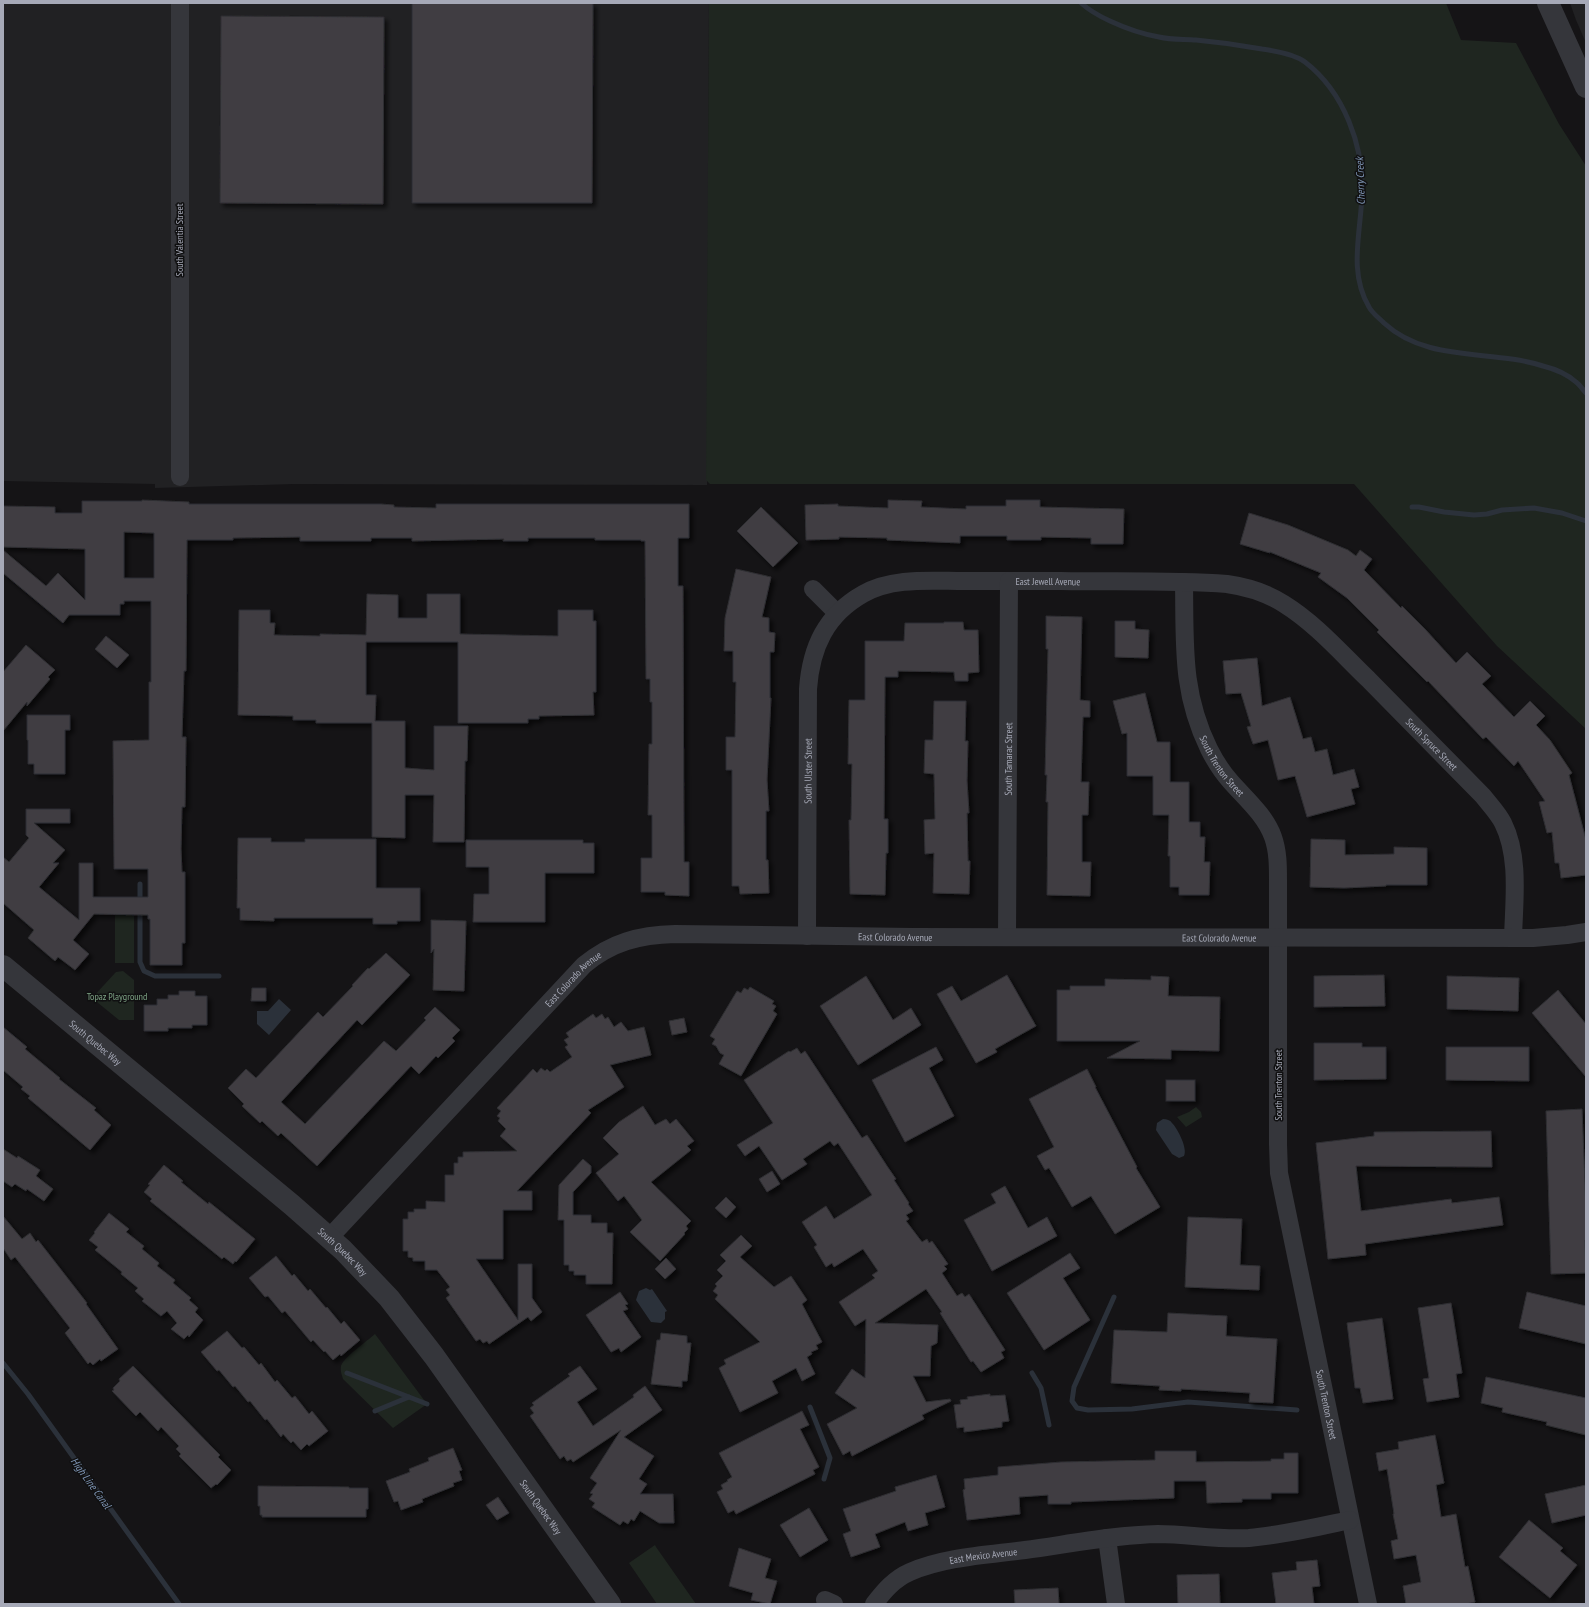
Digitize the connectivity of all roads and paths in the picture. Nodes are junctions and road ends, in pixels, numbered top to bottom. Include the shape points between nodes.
1 (180, 3) edge
2 (1548, 3) edge
3 (1586, 87) edge
4 (180, 477) dead end
5 (1008, 581) junction
6 (1184, 582) junction
7 (813, 588) dead end
8 (1266, 594) joint
9 (837, 613) junction
10 (1586, 932) edge
11 (807, 936) junction
12 (1007, 937) junction
13 (1278, 937) junction
14 (1513, 938) junction
15 (3, 966) edge
16 (329, 1238) junction
17 (1350, 1520) junction
18 (1107, 1538) junction
19 (610, 1604) edge
20 (874, 1604) edge
21 (1116, 1604) edge
22 (1368, 1604) edge

1 - 4 street, South Valentia Street
2 - 3 street
5 - 6 street, East Jewell Avenue
5 - 9 street, East Jewell Avenue via 918,581 889,584 862,594
5 - 12 street, South Tamarac Street
6 - 8 street, East Jewell Avenue via 1227,584
6 - 13 street, South Trenton Street via 1186,675 1193,709 1213,756 1266,822 1273,837 1278,872
7 - 9 street
8 - 14 street, South Spruce Street via 1284,603 1316,627 1495,811 1507,832 1512,849
9 - 11 street, South Ulster Street via 826,627 810,663
10 - 14 street, East Colorado Avenue via 1541,938
11 - 12 street, East Colorado Avenue
11 - 16 street, East Colorado Avenue via 655,935 625,941 597,954 574,975
12 - 13 street, East Colorado Avenue
13 - 14 street, East Colorado Avenue
13 - 17 street, South Trenton Street via 1279,1173
15 - 16 street, South Quebec Way
16 - 19 street, South Quebec Way via 371,1278 424,1341
17 - 18 street, East Mexico Avenue via 1248,1538 1175,1534
17 - 22 street, South Trenton Street
18 - 20 street, East Mexico Avenue via 926,1566 893,1582
18 - 21 street

